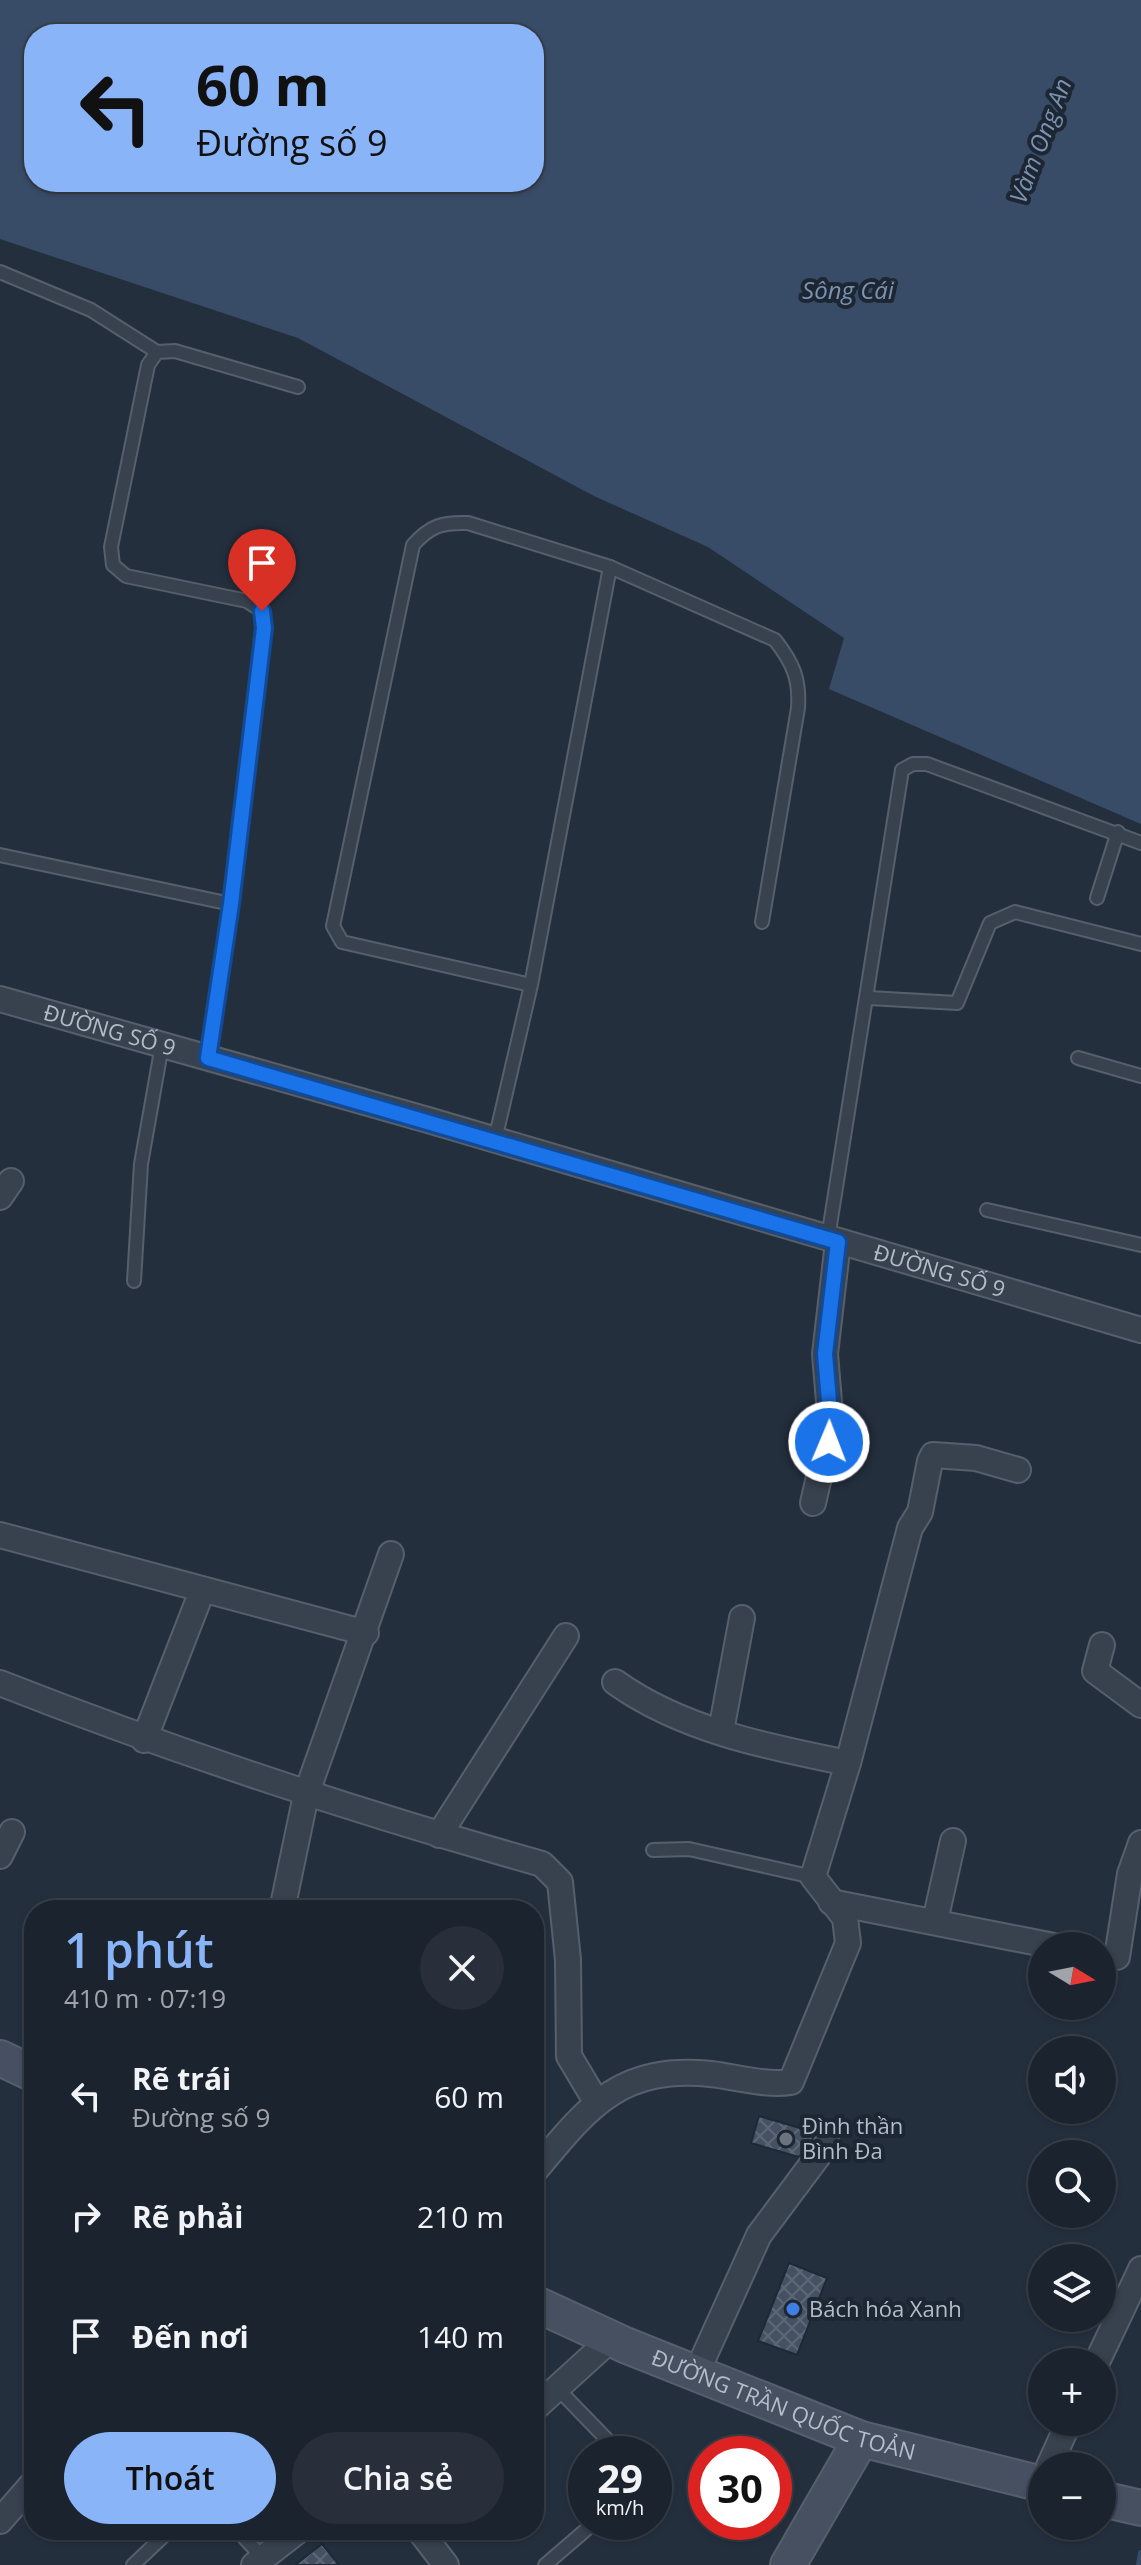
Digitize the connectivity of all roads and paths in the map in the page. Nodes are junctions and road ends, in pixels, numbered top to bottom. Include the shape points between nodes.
1 (0, 272) edge
2 (157, 352) junction
3 (298, 387) dead end
4 (610, 567) junction
5 (1118, 832) junction
6 (1141, 843) edge
7 (0, 855) edge
8 (1097, 898) dead end
9 (231, 904) junction
10 (762, 922) dead end
11 (1141, 944) edge
12 (531, 985) junction
13 (869, 998) junction
14 (0, 999) edge
15 (162, 1045) junction
16 (208, 1058) junction
17 (1078, 1058) dead end
18 (1141, 1076) edge
19 (495, 1140) junction
20 (987, 1210) dead end
21 (833, 1240) junction
22 (1141, 1245) edge
23 (134, 1281) dead end
24 (1141, 1330) edge
25 (1018, 1470) dead end
26 (813, 1503) dead end
27 (0, 1535) edge
28 (391, 1554) dead end
29 (202, 1591) junction
30 (742, 1618) dead end
31 (366, 1633) junction
32 (566, 1636) dead end
33 (1102, 1645) dead end
34 (615, 1682) dead end
35 (0, 1683) edge
36 (1141, 1705) edge
37 (721, 1731) junction
38 (144, 1740) junction
39 (848, 1763) junction
40 (306, 1795) junction
41 (12, 1832) dead end
42 (439, 1835) junction
43 (953, 1841) dead end
44 (1141, 1843) edge
45 (653, 1850) dead end
46 (0, 1856) edge
47 (813, 1877) junction
48 (284, 1900) edge
49 (831, 1902) junction
50 (935, 1921) junction
51 (1028, 1941) edge
52 (1120, 1958) edge
53 (0, 2058) edge
54 (24, 2069) edge
55 (597, 2103) junction
56 (827, 2144) dead end
57 (544, 2160) edge
58 (1141, 2269) edge
59 (544, 2308) edge
60 (611, 2339) junction
61 (1104, 2348) edge
62 (696, 2374) junction
63 (557, 2388) junction
64 (544, 2400) edge
65 (604, 2436) edge
66 (861, 2439) junction
67 (1028, 2475) edge
68 (24, 2493) edge
69 (0, 2521) edge
70 (159, 2540) edge
71 (244, 2540) edge
72 (286, 2540) edge
73 (427, 2540) edge
74 (574, 2540) edge
75 (258, 2562) edge
76 (133, 2565) edge
77 (446, 2565) edge
78 (545, 2565) edge
79 (788, 2565) edge

1 - 2 lane via 91,310
2 - 3 lane via 175,351
2 - 9 lane via 148,365 111,547 113,565 126,576 247,601 262,611
4 - 10 lane via 775,640 791,660 800,684 798,708
4 - 12 lane
4 - 12 lane via 468,523 443,522 413,545 333,926 342,942
5 - 6 lane
5 - 8 lane
5 - 13 lane via 927,764 902,770
7 - 9 lane
9 - 16 lane
11 - 13 lane via 1015,912 990,923 957,1003
12 - 19 lane
13 - 21 lane
14 - 15 street, ĐƯỜNG SỐ 9
15 - 16 street, ĐƯỜNG SỐ 9
15 - 23 lane via 141,1164
16 - 19 street, ĐƯỜNG SỐ 9
17 - 18 lane
19 - 21 street, ĐƯỜNG SỐ 9
20 - 22 lane
21 - 24 street, ĐƯỜNG SỐ 9
21 - 26 street via 825,1354 831,1425
25 - 39 street via 976,1458 933,1455
27 - 29 street
28 - 31 street
29 - 31 street
29 - 38 street
30 - 37 street
31 - 40 street
32 - 42 street
33 - 36 street via 1095,1671
34 - 37 street via 650,1706
35 - 38 street
37 - 39 street
38 - 40 street
39 - 47 street
40 - 42 street
40 - 48 street
41 - 46 street
42 - 55 street via 542,1864 560,1882 569,2056
43 - 50 street
44 - 52 street via 1130,1874
45 - 47 lane via 689,1849
47 - 49 street
49 - 50 street
49 - 55 street via 845,1918 848,1943 791,2082 659,2072
50 - 51 street
53 - 54 main road
55 - 57 street
56 - 62 street via 759,2235
58 - 61 street
59 - 60 main road, ĐƯỜNG TRẦN QUỐC TOẢN
60 - 62 main road, ĐƯỜNG TRẦN QUỐC TOẢN
60 - 63 street
62 - 66 main road, ĐƯỜNG TRẦN QUỐC TOẢN
63 - 64 street
63 - 65 lane
66 - 67 main road, ĐƯỜNG TRẦN QUỐC TOẢN
66 - 79 main road
68 - 69 street
70 - 76 lane
71 - 75 lane
72 - 75 street
73 - 77 street
74 - 78 lane

